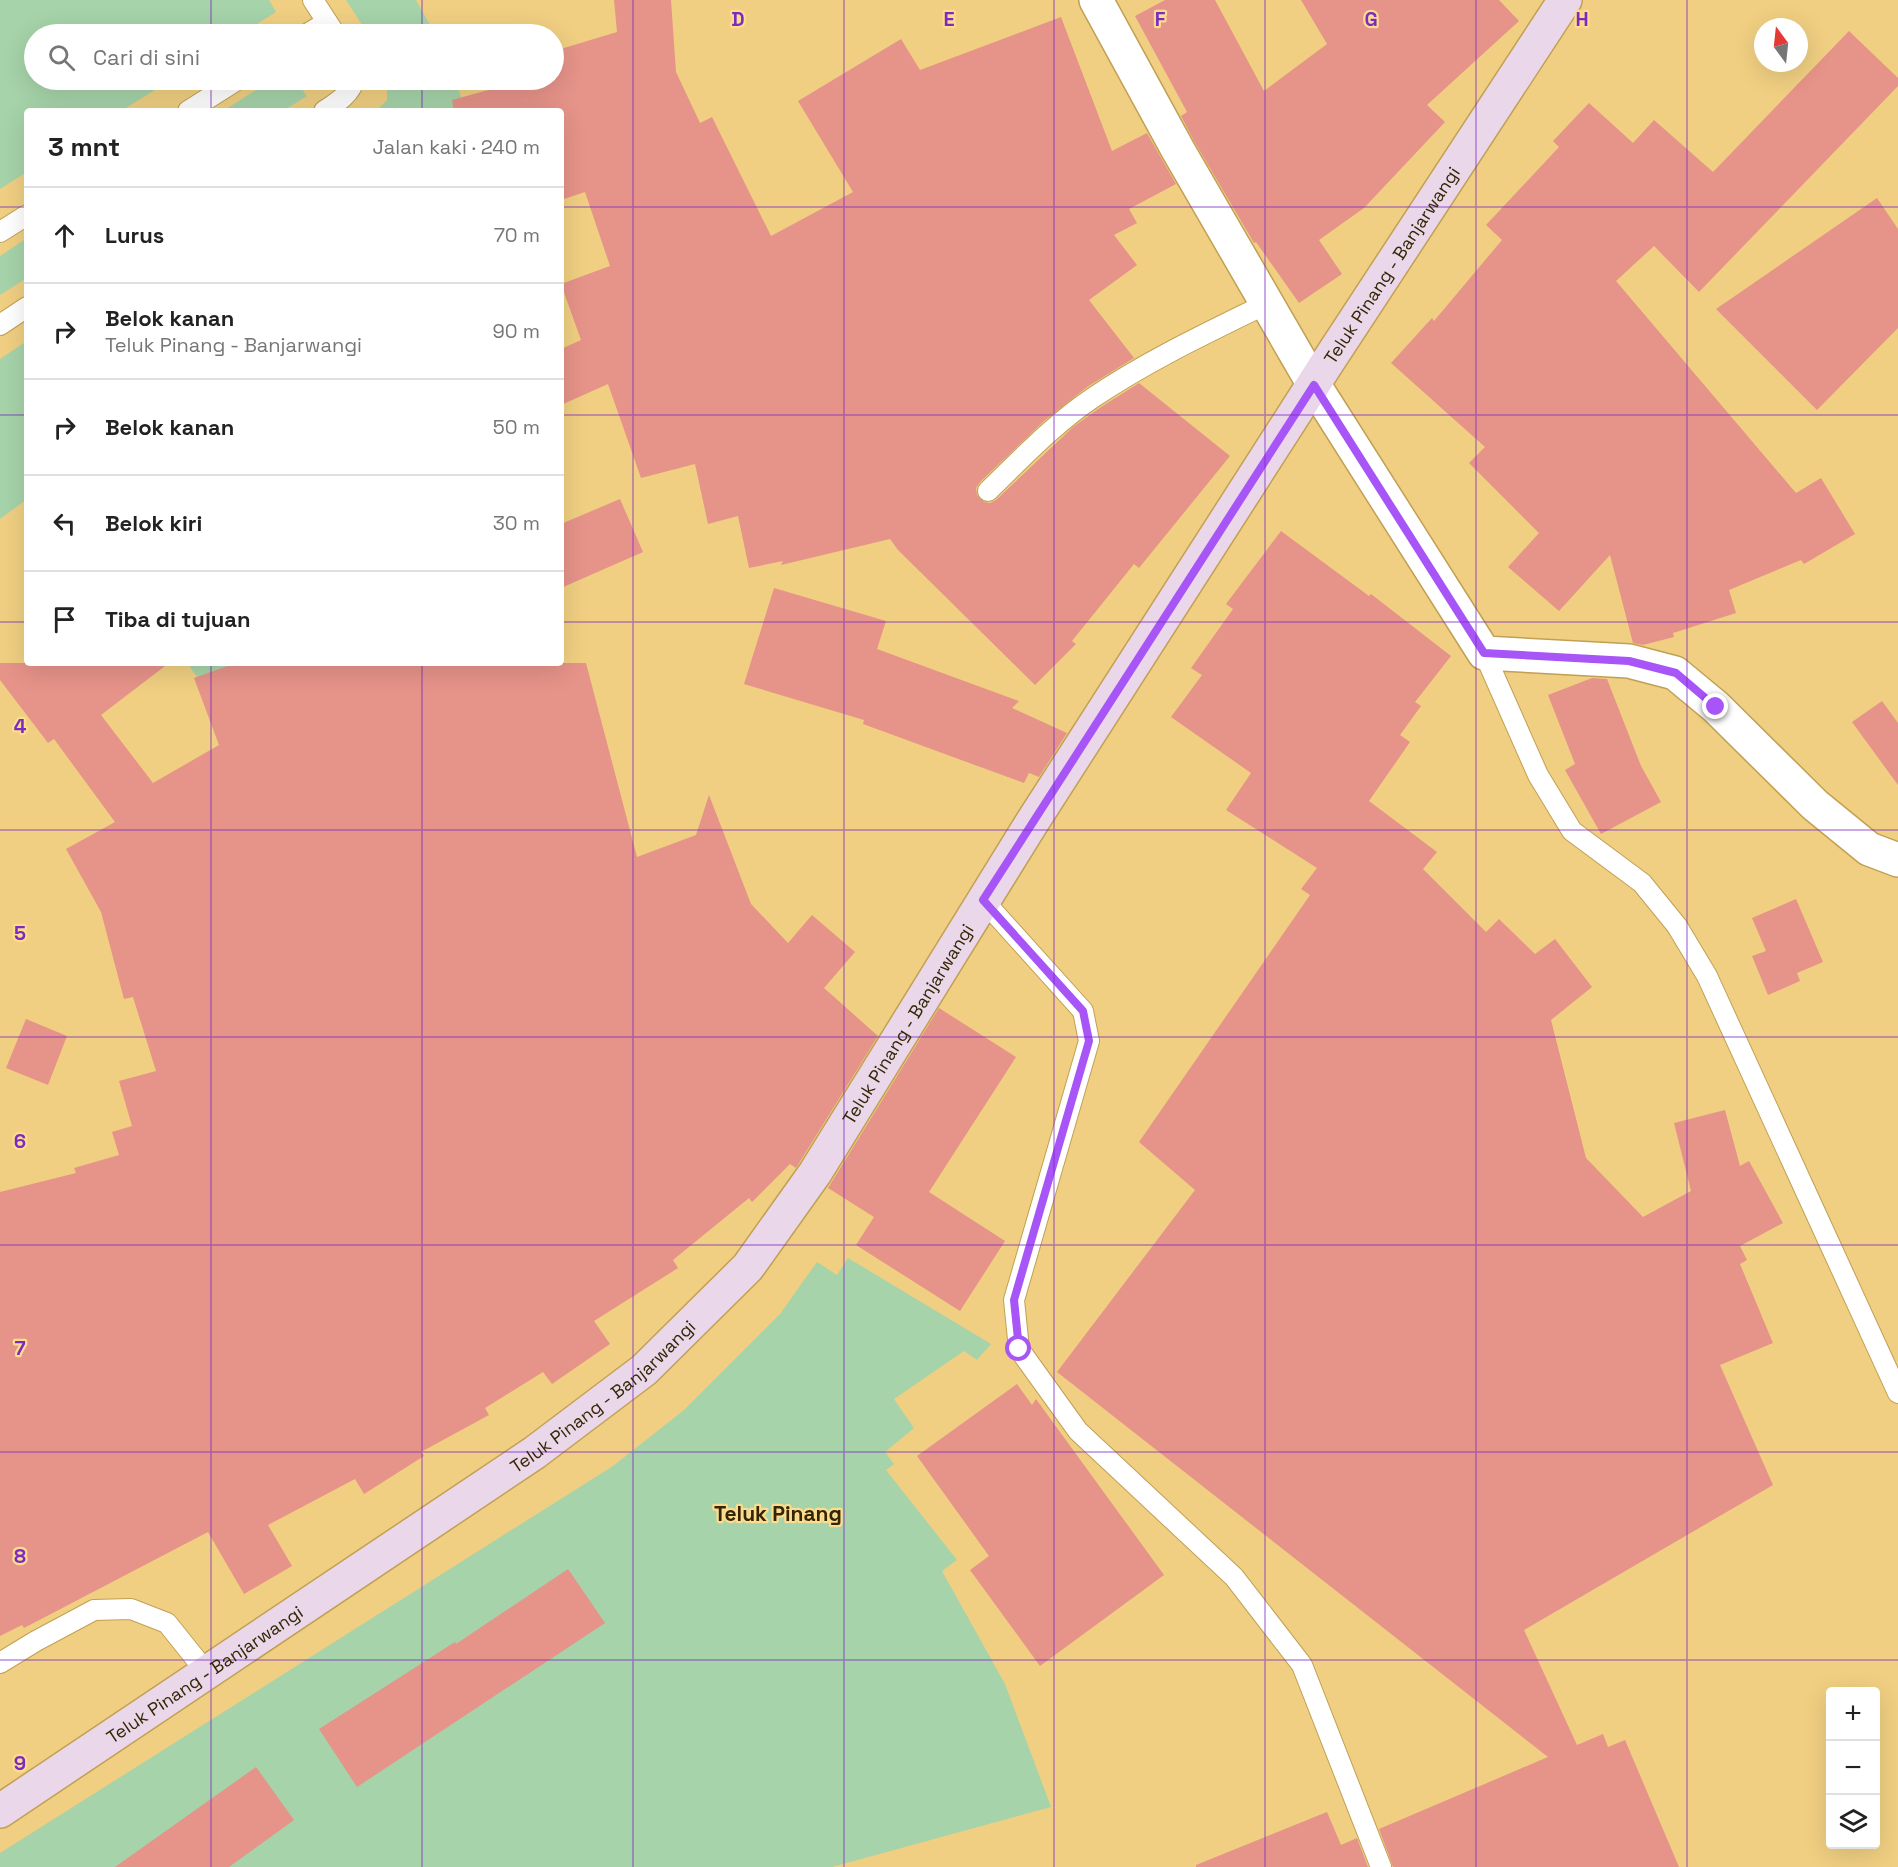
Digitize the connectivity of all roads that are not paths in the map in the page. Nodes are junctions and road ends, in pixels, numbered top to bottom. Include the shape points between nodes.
1 (313, 0) edge
2 (1096, 0) edge
3 (1565, 0) edge
4 (328, 24) edge
5 (221, 90) edge
6 (350, 90) edge
7 (193, 108) edge
8 (329, 108) edge
9 (24, 217) edge
10 (0, 232) edge
11 (1268, 303) junction
12 (24, 309) edge
13 (0, 325) edge
14 (1314, 385) junction
15 (988, 491) dead end
16 (1484, 653) junction
17 (1898, 860) edge
18 (983, 900) junction
19 (1898, 1393) edge
20 (0, 1663) edge
21 (207, 1673) junction
22 (0, 1810) edge
23 (1381, 1867) edge

1 - 4 lane
2 - 11 street
3 - 14 main road, Teluk Pinang - Banjarwangi
5 - 7 lane
6 - 8 lane
9 - 10 lane
11 - 14 street
11 - 15 lane via 1157,358 1094,397 1051,430
12 - 13 lane
14 - 16 street
14 - 18 main road, Teluk Pinang - Banjarwangi
16 - 17 street via 1629,661 1676,673 1815,805 1869,849
16 - 19 lane via 1538,775 1572,831 1642,883 1677,926 1707,976
18 - 21 main road, Teluk Pinang - Banjarwangi via 815,1173 748,1267 644,1370 534,1453
18 - 23 lane via 1083,1011 1089,1041 1014,1300 1019,1349 1078,1431 1234,1576 1302,1665
20 - 21 lane via 94,1610 131,1610 167,1623
21 - 22 main road, Teluk Pinang - Banjarwangi

